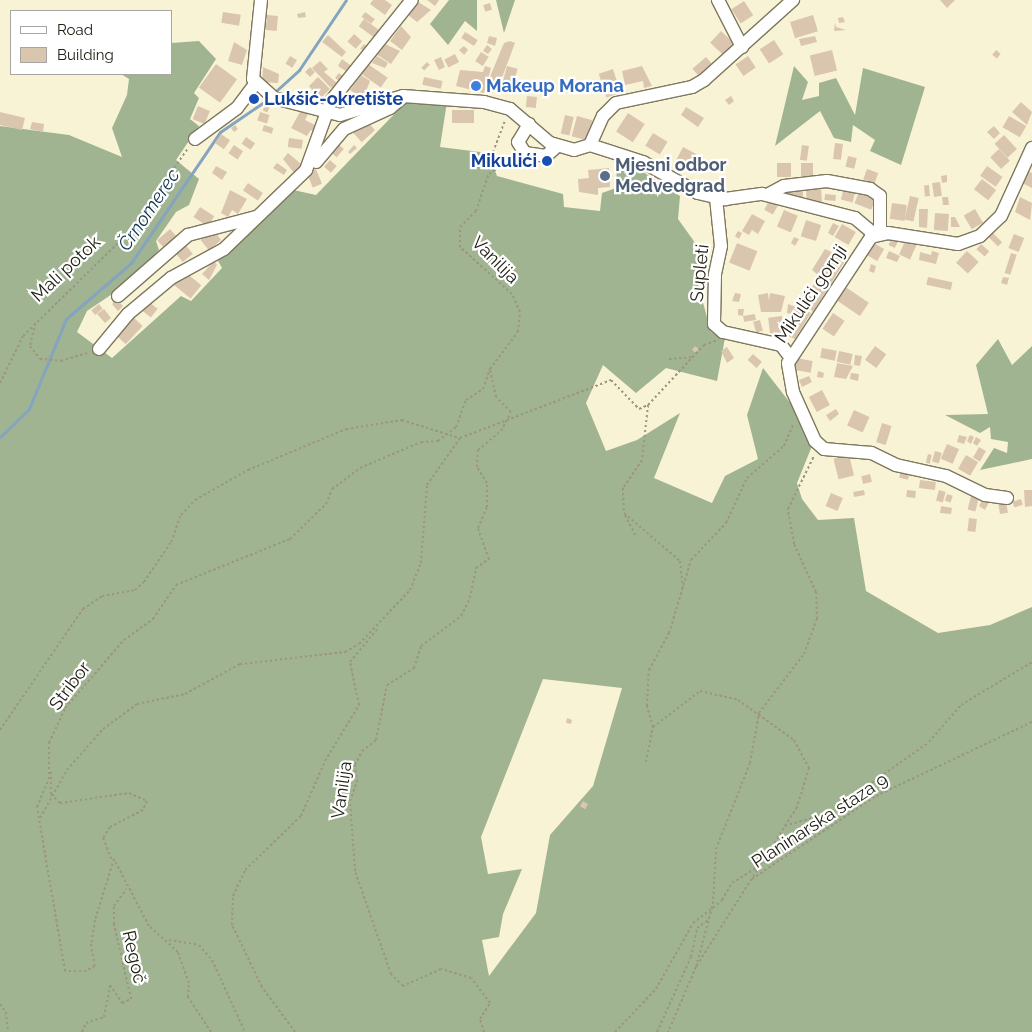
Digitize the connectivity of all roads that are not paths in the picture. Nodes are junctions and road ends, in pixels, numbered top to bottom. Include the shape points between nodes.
1 (261, 0) edge
2 (412, 0) edge
3 (718, 0) edge
4 (793, 0) edge
5 (742, 47) junction
6 (255, 84) junction
7 (404, 96) junction
8 (329, 114) junction
9 (526, 122) junction
10 (195, 140) road end
11 (590, 145) junction
12 (557, 146) junction
13 (1032, 148) edge
14 (306, 170) junction
15 (767, 195) junction
16 (716, 198) junction
17 (256, 217) junction
18 (877, 234) junction
19 (118, 296) dead end
20 (99, 349) road end
21 (790, 357) junction
22 (1007, 498) dead end

1 - 6 street
2 - 8 street via 332,101
3 - 5 street
4 - 5 street
5 - 11 street via 692,87 616,103 602,116
6 - 8 street via 274,98
6 - 10 street via 237,108
7 - 8 street via 348,114
7 - 9 street via 484,102
7 - 14 street via 390,108 344,129
8 - 14 street
9 - 12 street
9 - 12 street via 518,142 525,154 546,156
11 - 12 street via 574,150
11 - 16 street via 633,157 698,193
13 - 18 street via 1001,216 980,236 958,244
14 - 17 street
15 - 16 street
15 - 18 street via 855,218
15 - 18 street via 790,185 827,182 870,189 880,196
16 - 21 street, Supleti via 721,246 713,319 723,332 781,345
17 - 19 street via 180,240
17 - 20 street via 224,249 178,273 128,314
18 - 21 street, Mikulići gornji
21 - 22 street, Mikulići gornji via 789,380 819,445 831,452 871,453 896,465 946,476 986,495

